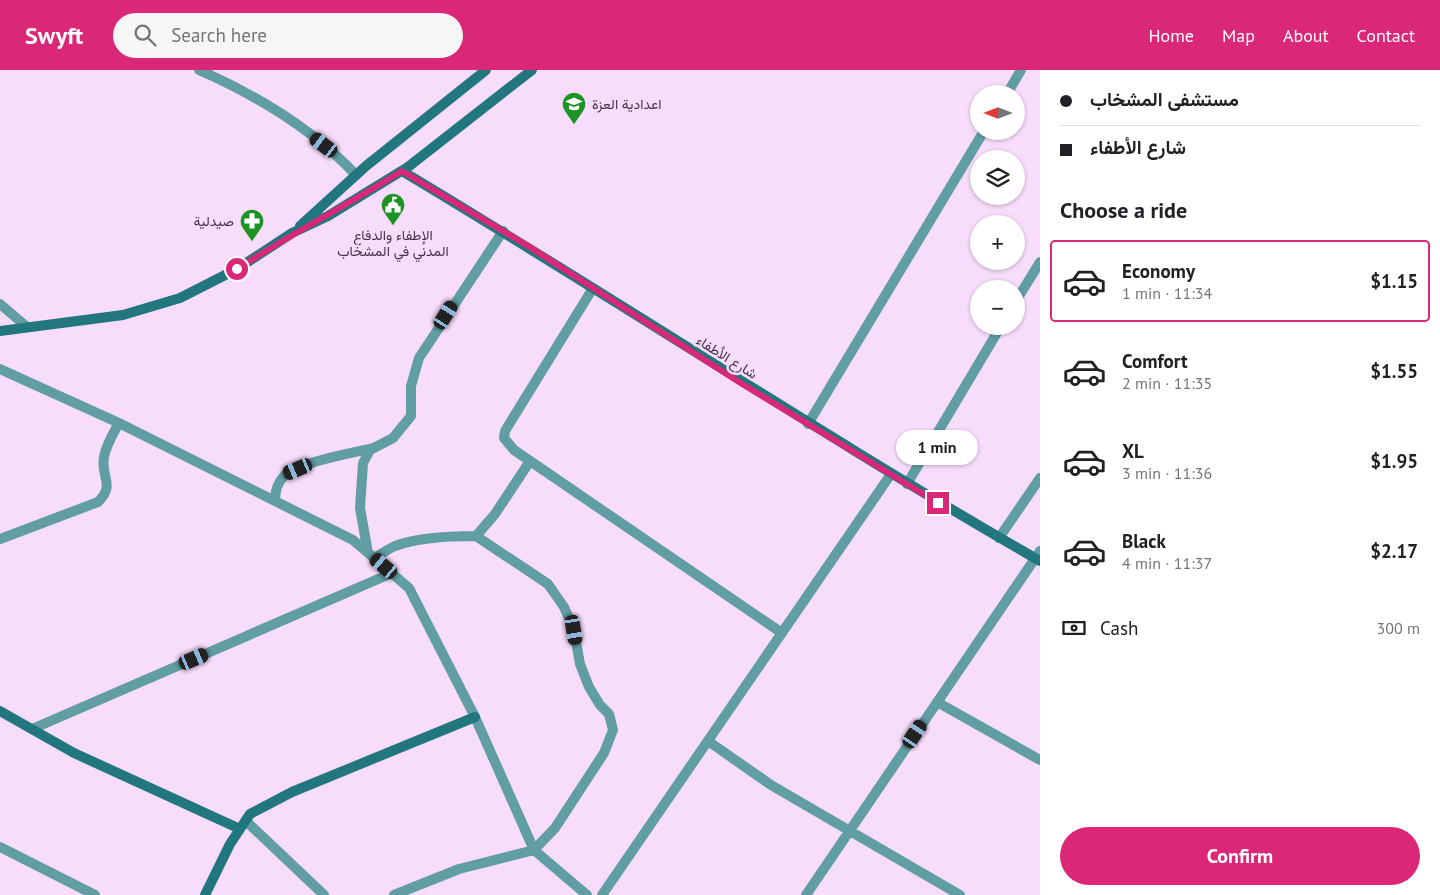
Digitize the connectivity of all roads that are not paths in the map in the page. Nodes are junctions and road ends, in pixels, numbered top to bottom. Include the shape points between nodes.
1 (199, 70) edge
2 (486, 70) edge
3 (532, 70) edge
4 (1021, 70) edge
5 (217, 73) edge
6 (1012, 85) edge
7 (979, 140) edge
8 (402, 171) junction
9 (356, 175) junction
10 (502, 231) junction
11 (292, 233) junction
12 (1040, 262) edge
13 (1025, 286) edge
14 (593, 288) junction
15 (0, 304) edge
16 (27, 327) junction
17 (0, 331) edge
18 (996, 335) edge
19 (0, 369) edge
20 (119, 423) junction
21 (808, 424) junction
22 (375, 448) junction
23 (530, 461) junction
24 (891, 474) junction
25 (1040, 478) edge
26 (907, 484) junction
27 (274, 501) junction
28 (476, 536) junction
29 (999, 538) junction
30 (0, 539) edge
31 (371, 556) junction
32 (1038, 557) edge
33 (392, 573) junction
34 (782, 633) junction
35 (937, 702) junction
36 (0, 711) edge
37 (475, 717) junction
38 (32, 729) junction
39 (708, 741) junction
40 (1040, 760) edge
41 (243, 825) junction
42 (849, 831) junction
43 (0, 847) edge
44 (534, 850) junction
45 (412, 892) edge
46 (95, 895) edge
47 (205, 895) edge
48 (324, 895) edge
49 (394, 895) edge
50 (587, 895) edge
51 (602, 895) edge
52 (806, 895) edge
53 (960, 895) edge

1 - 5 street
2 - 9 street
3 - 8 street
4 - 6 street
5 - 9 street via 271,106 338,155
7 - 21 street
8 - 10 street, شارع الأطفاء
8 - 11 street via 328,216
9 - 11 street
10 - 14 street, شارع الأطفاء
10 - 22 street via 419,358 411,386 411,416 393,438
11 - 16 street via 237,269 180,298 123,314
12 - 13 street
14 - 21 street, شارع الأطفاء
14 - 23 street via 505,431 507,443
15 - 16 street
16 - 17 street
18 - 26 street
19 - 20 street
20 - 27 street
20 - 30 street via 103,459 108,489 98,502
21 - 24 street, شارع الأطفاء
22 - 27 street via 311,463 285,474 275,490
22 - 31 street via 363,462 360,485 360,508
23 - 28 street via 495,514
23 - 34 street
24 - 26 street, شارع الأطفاء
24 - 34 street
25 - 29 street
26 - 29 street, شارع الأطفاء
27 - 31 street via 353,540
28 - 31 street via 420,540
28 - 44 street via 548,584 564,607 574,630 580,664 589,687 609,714 613,730 604,754 561,820
29 - 32 street, شارع الأطفاء
31 - 33 street
32 - 35 street
33 - 37 street via 409,588
33 - 38 street
34 - 39 street
35 - 40 street
35 - 42 street
36 - 38 street
37 - 41 street via 292,792 250,814
37 - 44 street
38 - 41 street via 74,753
39 - 42 street via 771,785
39 - 51 street
41 - 47 street
41 - 48 street
42 - 52 street
42 - 53 street
43 - 46 street
44 - 45 street via 459,869
44 - 50 street
45 - 49 street

